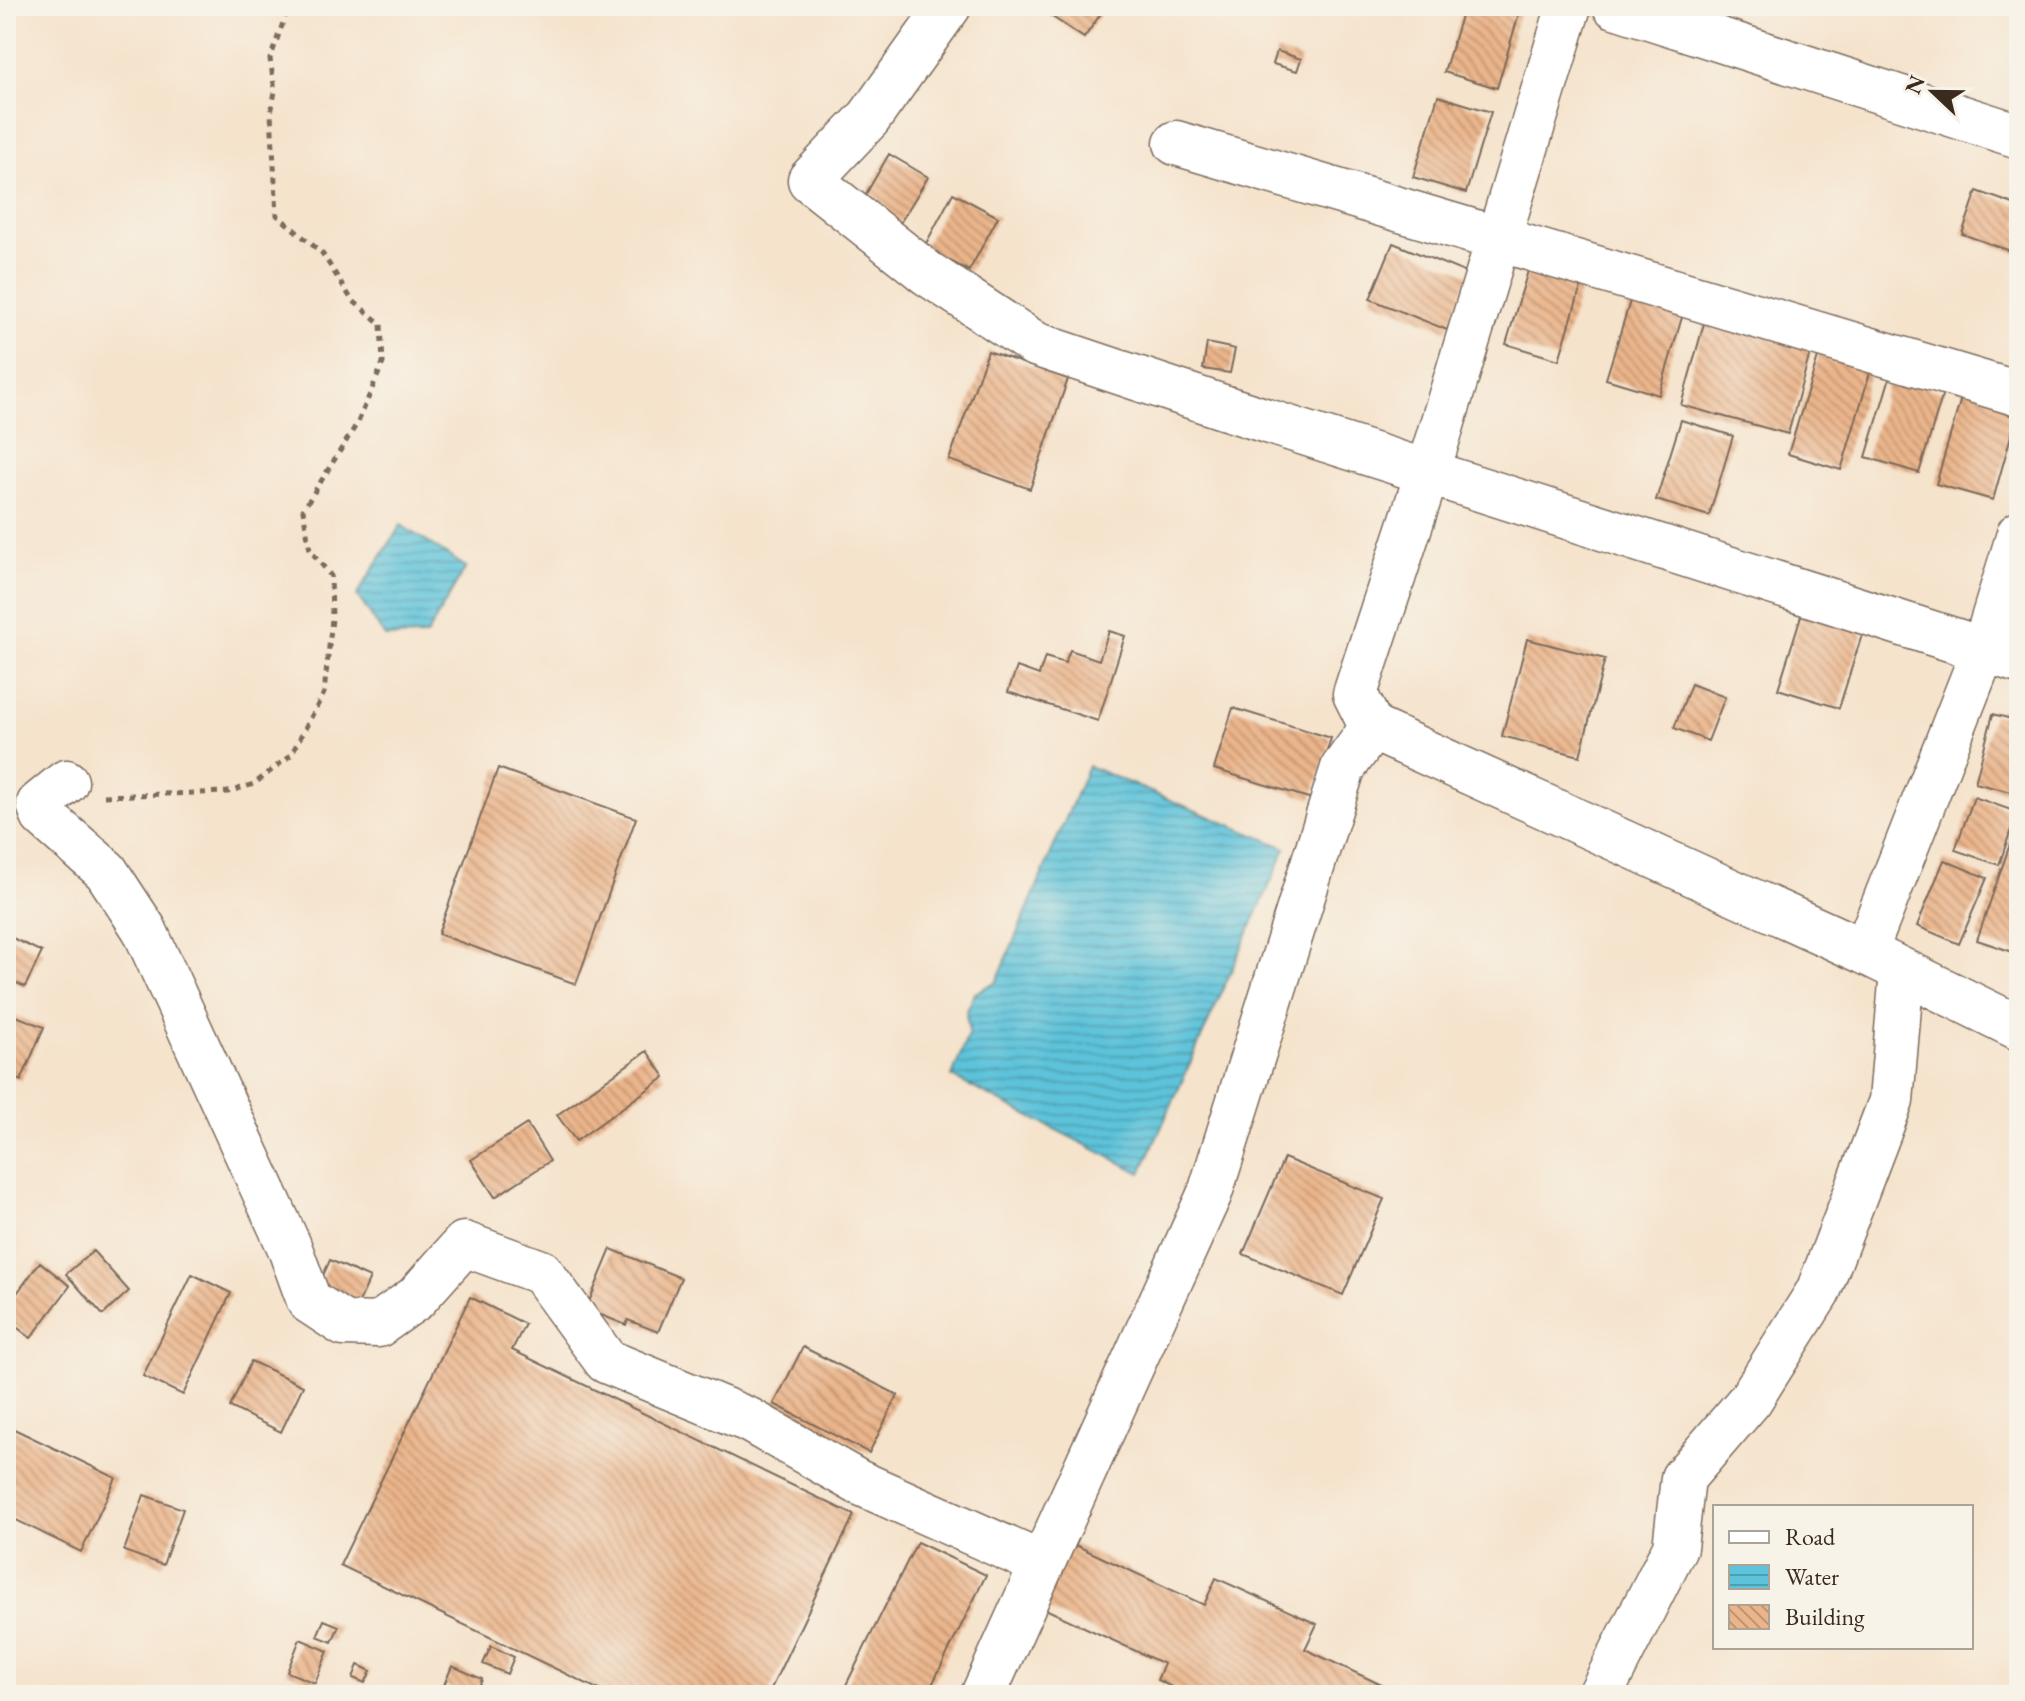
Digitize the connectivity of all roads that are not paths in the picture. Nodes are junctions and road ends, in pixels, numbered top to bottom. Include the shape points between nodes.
1 (949, 6) edge
2 (1569, 6) edge
3 (1615, 6) edge
4 (2019, 136) edge
5 (1176, 143) dead end
6 (1499, 237) junction
7 (2019, 394) edge
8 (1428, 471) junction
9 (2019, 534) edge
10 (2002, 655) edge
11 (1372, 728) junction
12 (66, 782) road end
13 (1884, 961) junction
14 (2019, 1028) edge
15 (1042, 1564) junction
16 (983, 1695) edge
17 (1600, 1695) edge

1 - 8 street via 869,118 810,180 927,273 1035,344
2 - 6 street
3 - 4 street
5 - 6 street
6 - 7 street
6 - 8 street
8 - 10 street
8 - 11 street via 1355,694
9 - 10 street
10 - 13 street
11 - 13 street
11 - 15 street via 1343,768 1210,1193
12 - 15 street via 39,804 43,816 106,871 144,929 289,1246 309,1301 344,1324 378,1325 416,1298 464,1244 541,1272 606,1361 749,1420 858,1482
13 - 14 street
13 - 17 street via 1891,1101 1818,1292 1750,1400 1683,1478 1675,1547
15 - 16 street

